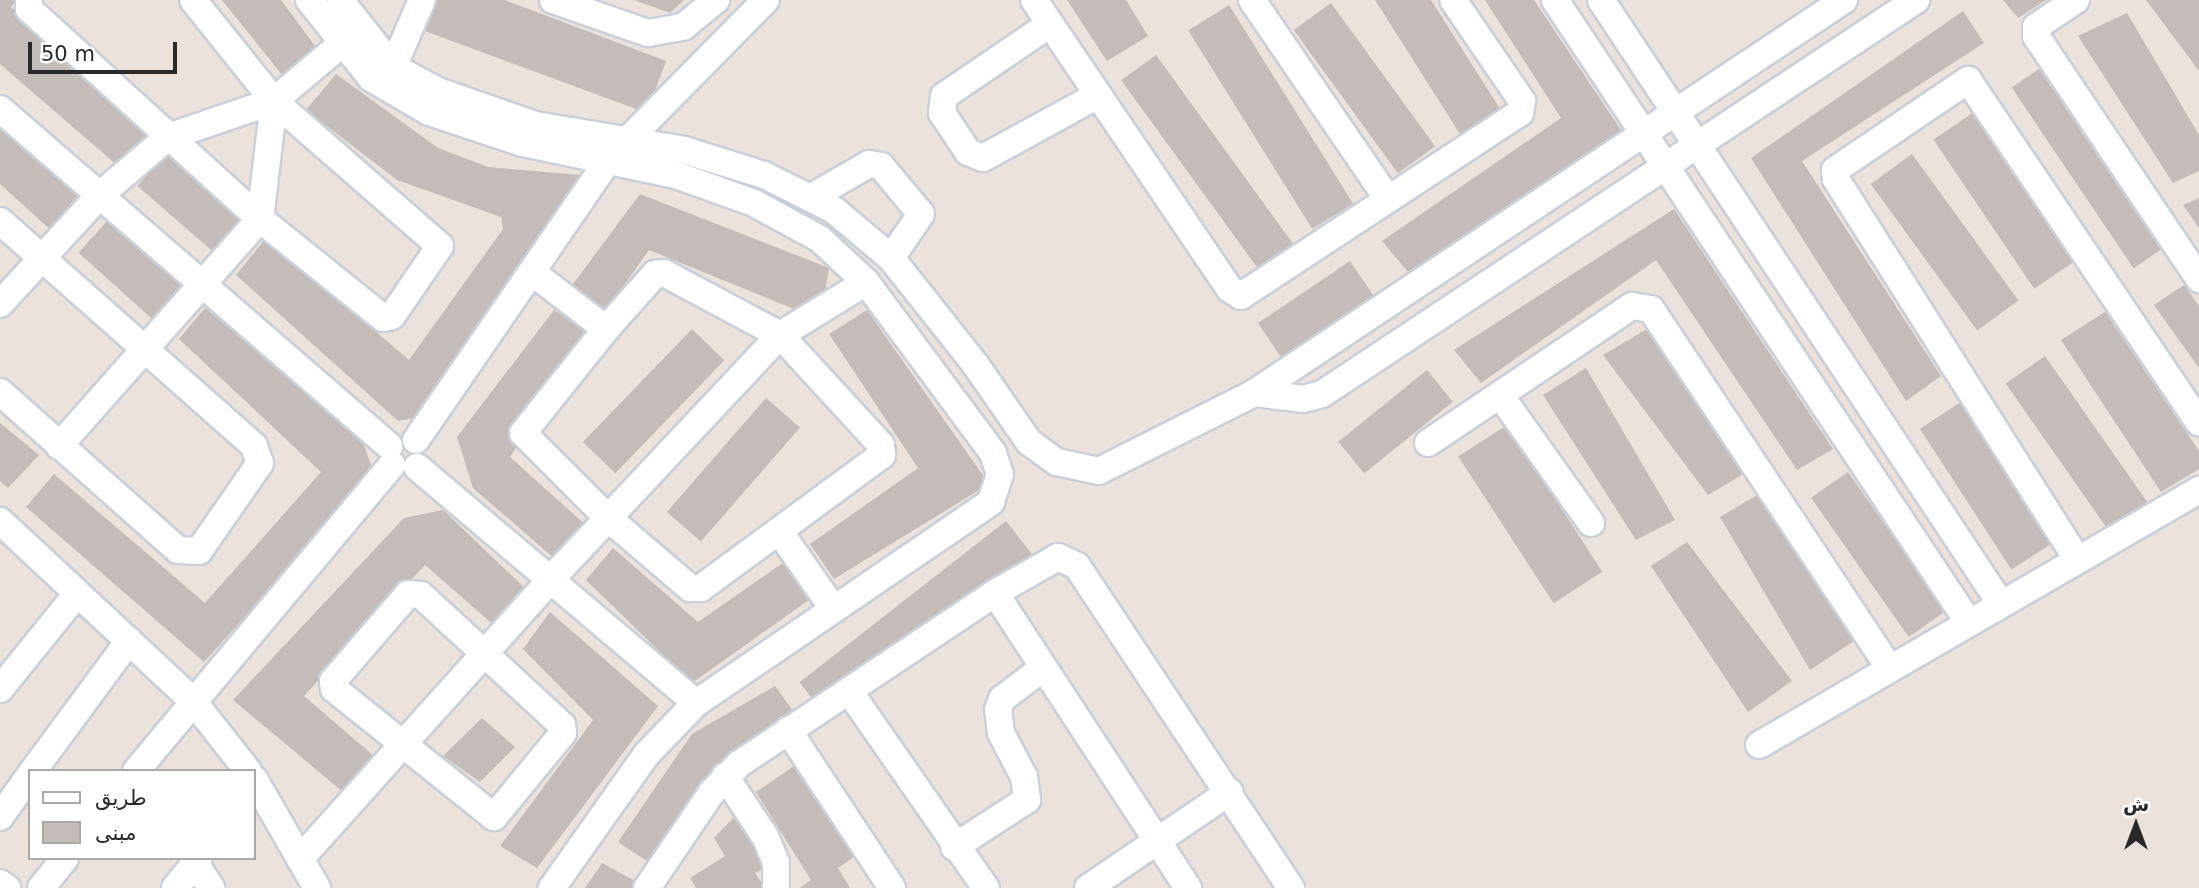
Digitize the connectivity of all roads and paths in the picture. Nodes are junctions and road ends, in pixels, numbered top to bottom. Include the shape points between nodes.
1 (29, 0) edge
2 (193, 0) edge
3 (309, 0) edge
4 (340, 0) edge
5 (422, 0) edge
6 (553, 0) edge
7 (716, 0) edge
8 (766, 0) edge
9 (1034, 0) edge
10 (1252, 0) edge
11 (1453, 0) edge
12 (1555, 0) edge
13 (1601, 0) edge
14 (1844, 0) edge
15 (1916, 0) edge
16 (2076, 0) edge
17 (1050, 24) junction
18 (340, 45) junction
19 (393, 67) junction
20 (1098, 95) junction
21 (274, 101) junction
22 (0, 109) edge
23 (1676, 113) junction
24 (1644, 135) junction
25 (168, 136) junction
26 (1698, 145) junction
27 (618, 150) junction
28 (1666, 166) junction
29 (100, 195) junction
30 (810, 198) junction
31 (1388, 199) junction
32 (260, 219) junction
33 (0, 220) edge
34 (43, 257) junction
35 (891, 258) junction
36 (533, 273) junction
37 (2199, 279) edge
38 (200, 281) junction
39 (866, 282) junction
40 (0, 304) edge
41 (606, 329) junction
42 (780, 335) junction
43 (145, 344) junction
44 (0, 392) edge
45 (1254, 393) junction
46 (1500, 395) junction
47 (2199, 422) edge
48 (1428, 443) dead end
49 (59, 446) junction
50 (400, 459) junction
51 (2199, 490) edge
52 (608, 517) junction
53 (0, 521) edge
54 (1591, 523) dead end
55 (779, 531) junction
56 (2077, 559) junction
57 (550, 580) junction
58 (995, 593) junction
59 (77, 594) junction
60 (2001, 604) junction
61 (832, 607) junction
62 (1969, 623) junction
63 (129, 641) junction
64 (484, 653) junction
65 (9, 660) edge
66 (1043, 668) junction
67 (1890, 669) junction
68 (0, 689) edge
69 (849, 691) junction
70 (193, 701) junction
71 (696, 703) junction
72 (788, 730) junction
73 (1759, 745) dead end
74 (401, 747) junction
75 (34, 769) edge
76 (138, 769) edge
77 (244, 769) edge
78 (724, 776) junction
79 (28, 778) edge
80 (256, 786) edge
81 (1228, 792) junction
82 (0, 817) edge
83 (1157, 841) junction
84 (954, 847) junction
85 (300, 859) junction
86 (63, 860) edge
87 (197, 860) edge
88 (661, 881) edge
89 (0, 883) edge
90 (7, 888) edge
91 (41, 888) edge
92 (174, 888) edge
93 (211, 888) edge
94 (317, 888) edge
95 (552, 888) edge
96 (776, 888) edge
97 (892, 888) edge
98 (986, 888) edge
99 (1088, 888) edge
100 (1188, 888) edge
101 (1291, 888) edge

1 - 25 street via 29,9
2 - 21 street
3 - 18 street
4 - 19 street
5 - 19 street
6 - 7 street via 648,33 683,27
8 - 27 street
9 - 17 street
10 - 31 street
11 - 31 street via 1522,101 1520,113
12 - 24 street
13 - 23 street
14 - 23 street
15 - 26 street
16 - 37 street via 2036,27 2036,36
17 - 20 street
17 - 20 street via 944,96 943,113 968,152 983,158
18 - 21 street
18 - 27 street via 371,78 429,112 523,143
19 - 27 street via 485,111
20 - 31 street via 1230,289 1241,296
21 - 25 street
21 - 32 street
21 - 32 street via 440,246 392,316 383,318
22 - 29 street
23 - 24 street
23 - 26 street
24 - 28 street
24 - 45 street
25 - 29 street
25 - 32 street
26 - 28 street
26 - 60 street
27 - 30 street via 684,150 764,175
27 - 36 street
27 - 39 street via 754,203 820,239
28 - 45 street via 1322,394 1303,399
28 - 62 street
29 - 34 street
29 - 38 street
30 - 35 street via 834,209
30 - 35 street via 869,164 881,166 921,214
32 - 38 street
33 - 34 street
34 - 40 street
34 - 43 street
35 - 45 street via 975,363 1029,442 1057,462 1099,471
36 - 41 street
36 - 50 street via 416,440 424,454
38 - 43 street
38 - 50 street
39 - 42 street
39 - 61 street via 993,453 1000,474 991,502
41 - 42 street via 655,274 664,273
41 - 52 street via 523,433
42 - 52 street
42 - 55 street via 881,445 882,456
43 - 49 street
43 - 49 street via 254,446 260,463 199,551 178,550
44 - 49 street
46 - 48 street
46 - 54 street
46 - 67 street via 1632,306 1651,309
47 - 56 street via 1968,80 1835,170 1836,179
50 - 57 street
50 - 70 street
51 - 56 street
52 - 55 street via 690,588 701,587
52 - 57 street
53 - 59 street
55 - 61 street
56 - 60 street
57 - 64 street
57 - 71 street
58 - 66 street
58 - 69 street
58 - 81 street via 1050,559 1077,566
59 - 63 street
59 - 65 street
60 - 62 street
61 - 71 street
62 - 67 street
63 - 70 street
63 - 75 street
64 - 74 street
64 - 74 street via 421,594 408,594 333,681 334,689
64 - 74 street via 562,725 562,733 494,817
65 - 68 street
66 - 83 street
66 - 84 street via 1002,699 998,710 1001,733 1024,777 1027,800
67 - 73 street
69 - 72 street
69 - 84 street
70 - 76 street
70 - 77 street
71 - 95 street via 646,755
72 - 78 street
72 - 97 street
74 - 85 street
78 - 88 street
78 - 96 street via 766,838 776,863
79 - 82 street
80 - 85 street
81 - 83 street
81 - 101 street
83 - 99 street
83 - 100 street
84 - 98 street
85 - 94 street
86 - 91 street
87 - 92 street
87 - 93 street
89 - 90 street

